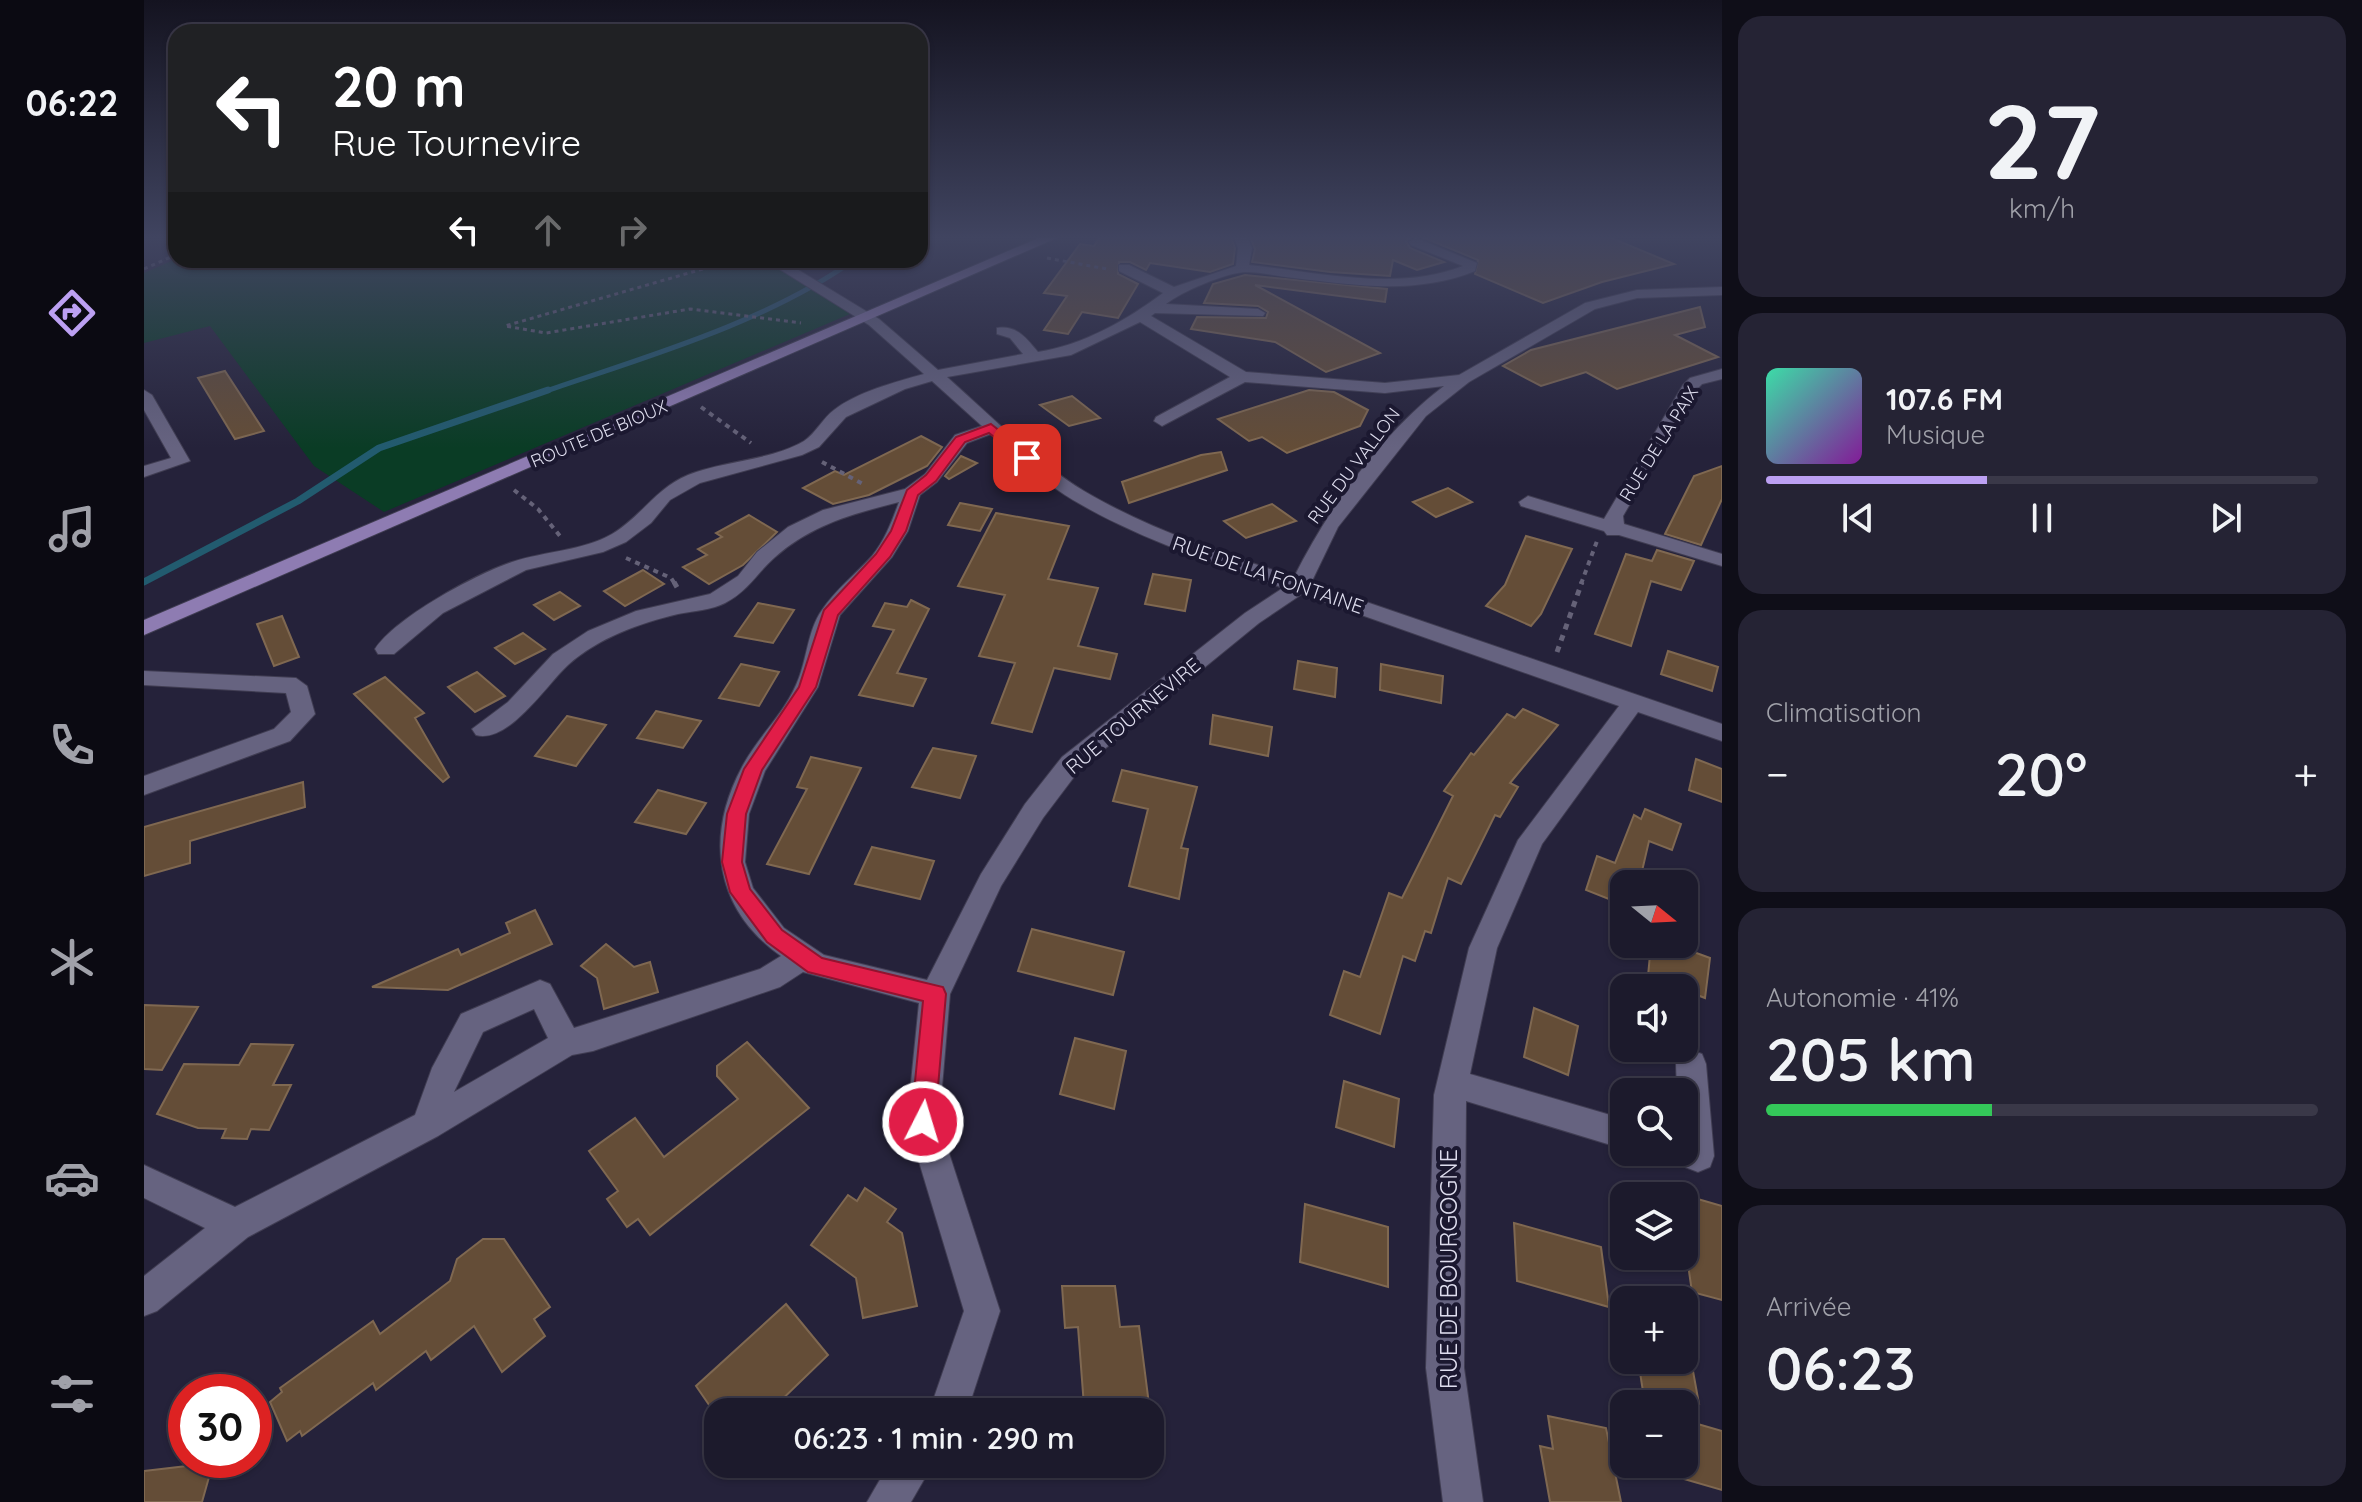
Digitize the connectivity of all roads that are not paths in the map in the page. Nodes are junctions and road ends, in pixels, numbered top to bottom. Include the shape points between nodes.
1 (850, 307) edge
2 (894, 307) edge
3 (1153, 307) edge
4 (1590, 307) edge
5 (1146, 312) junction
6 (1258, 313) dead end
7 (869, 318) junction
8 (1002, 331) dead end
9 (1034, 357) junction
10 (1722, 374) edge
11 (932, 376) junction
12 (1242, 377) junction
13 (1463, 379) junction
14 (1385, 388) junction
15 (144, 395) edge
16 (1420, 412) junction
17 (1162, 421) dead end
18 (991, 428) junction
19 (144, 472) edge
20 (912, 493) junction
21 (1528, 502) dead end
22 (1614, 531) junction
23 (1722, 560) edge
24 (1300, 586) junction
25 (144, 628) edge
26 (386, 649) dead end
27 (144, 678) edge
28 (1633, 703) junction
29 (484, 729) dead end
30 (1722, 733) edge
31 (144, 786) edge
32 (804, 956) junction
33 (935, 994) junction
34 (566, 1043) junction
35 (1691, 1064) dead end
36 (1692, 1078) edge
37 (1453, 1083) junction
38 (427, 1125) junction
39 (1610, 1130) edge
40 (144, 1181) edge
41 (236, 1225) junction
42 (144, 1298) edge
43 (953, 1398) edge
44 (903, 1478) edge
45 (887, 1502) edge
46 (1463, 1502) edge

1 - 7 street, RUE DE LA FONTAINE
2 - 7 main road, ROUTE DE BIOUX
3 - 5 street
4 - 13 street, RUE DU VALLON
5 - 6 street
5 - 9 street via 1082,346
5 - 12 street
7 - 11 street, RUE DE LA FONTAINE
7 - 25 main road, ROUTE DE BIOUX
8 - 9 street via 1015,335
9 - 11 street
10 - 22 street, RUE DE LA PAIX via 1689,388 1614,516
11 - 18 street, RUE DE LA FONTAINE
11 - 26 street via 863,400 796,451 694,479 663,496 619,538 519,566 476,586 436,608
12 - 14 street
12 - 17 street
13 - 14 street
13 - 16 street, RUE DU VALLON
14 - 16 street
15 - 19 street via 181,461
16 - 24 street, RUE DU VALLON via 1329,526
18 - 20 street via 961,439
18 - 24 street, RUE DE LA FONTAINE via 1056,480 1125,522
20 - 29 street via 830,514 795,531 745,580 717,599 643,616 596,636 561,659 516,708
20 - 32 street via 882,557 830,613 807,687 753,769 736,814 732,862 741,892 774,936
21 - 22 street
22 - 23 street
24 - 28 street, RUE DE LA FONTAINE
24 - 33 street, RUE TOURNEVIRE via 1252,618 1071,763 990,881
27 - 31 street via 296,686 303,714 282,735
28 - 30 street, RUE DE LA FONTAINE
28 - 37 street, RUE DE BOURGOGNE via 1531,840 1483,948
32 - 33 street via 828,969
32 - 34 street via 770,978
33 - 43 street via 923,1122 982,1311
34 - 38 street
34 - 38 street via 540,993 472,1023 443,1078
35 - 36 street
37 - 39 street
37 - 46 street, RUE DE BOURGOGNE via 1445,1368
38 - 41 street
40 - 41 street
41 - 42 street
44 - 45 street

